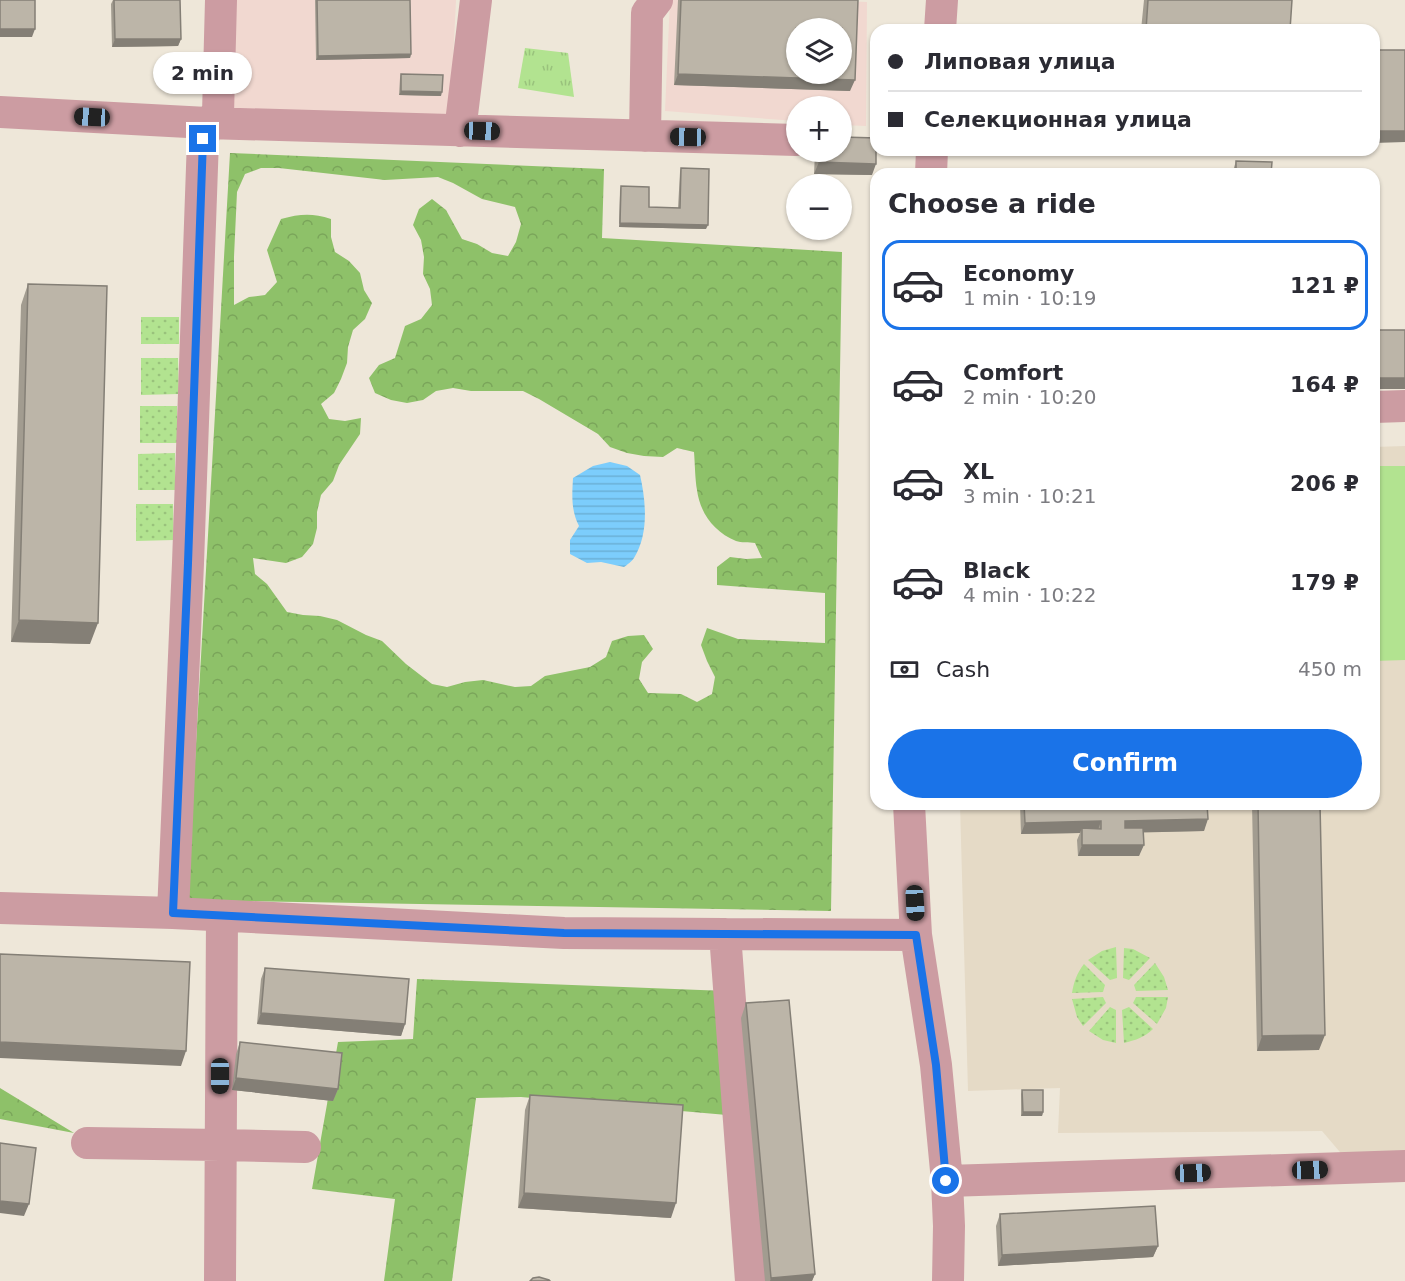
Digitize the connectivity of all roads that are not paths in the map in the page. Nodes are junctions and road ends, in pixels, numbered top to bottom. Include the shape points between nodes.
1 (220, 0) edge
2 (476, 0) edge
3 (657, 0) edge
4 (942, 0) edge
5 (940, 24) edge
6 (0, 112) edge
7 (207, 123) junction
8 (460, 131) junction
9 (645, 136) junction
10 (786, 140) edge
11 (1405, 406) edge
12 (1380, 407) edge
13 (909, 810) edge
14 (0, 908) edge
15 (173, 913) junction
16 (222, 916) junction
17 (725, 934) junction
18 (916, 935) junction
19 (87, 1143) dead end
20 (220, 1145) junction
21 (304, 1147) dead end
22 (1405, 1166) edge
23 (946, 1181) junction
24 (220, 1281) edge
25 (751, 1281) edge
26 (948, 1281) edge

1 - 7 street via 218,114
2 - 8 street
3 - 9 street via 647,13
4 - 5 street
6 - 7 street
7 - 8 street
7 - 15 street via 203,139
8 - 9 street
9 - 10 street
11 - 12 street
13 - 18 street
14 - 15 street
15 - 16 street
16 - 17 street via 564,933
16 - 20 street
17 - 18 street
17 - 25 street
18 - 23 street via 936,1065
19 - 20 street
20 - 21 street
20 - 24 street
22 - 23 street
23 - 26 street

